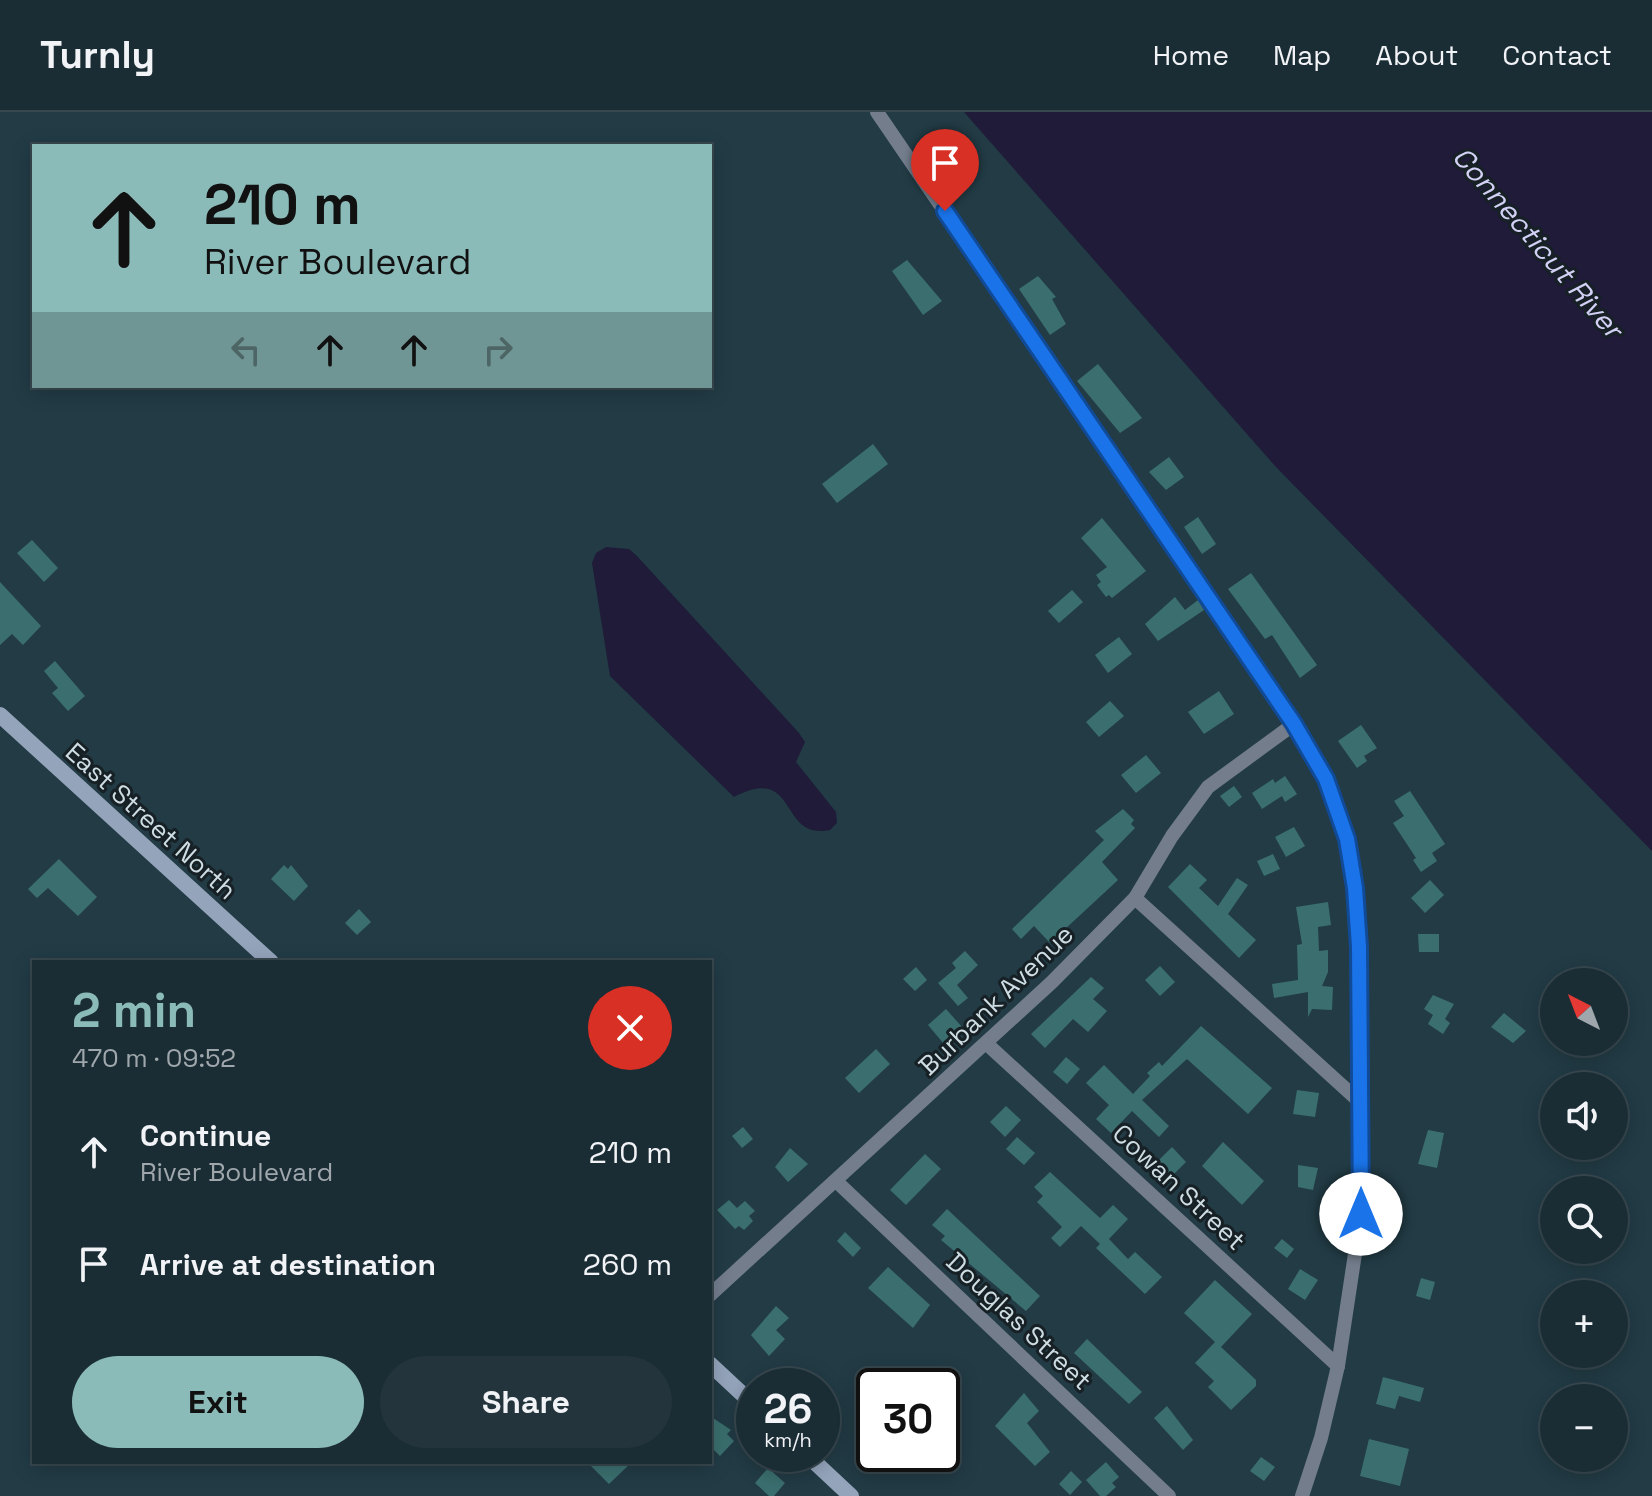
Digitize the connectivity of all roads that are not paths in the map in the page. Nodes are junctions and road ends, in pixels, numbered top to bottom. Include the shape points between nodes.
1 (877, 112) edge
2 (0, 715) edge
3 (1294, 724) junction
4 (1135, 898) junction
5 (269, 960) edge
6 (987, 1044) junction
7 (1360, 1102) junction
8 (836, 1181) junction
9 (712, 1293) edge
10 (712, 1366) edge
11 (1338, 1366) junction
12 (736, 1388) edge
13 (825, 1472) edge
14 (851, 1496) edge
15 (1169, 1496) edge
16 (1302, 1496) edge

1 - 3 street
2 - 5 main road, East Street North
3 - 4 street, Burbank Avenue via 1208,787
3 - 7 street via 1326,779 1347,839 1359,947
4 - 6 street, Burbank Avenue
4 - 7 street
6 - 8 street, Burbank Avenue
6 - 11 street, Cowan Street
7 - 11 street via 1361,1214
8 - 9 street, Burbank Avenue
8 - 15 street, Douglas Street
10 - 12 main road
11 - 16 street
13 - 14 main road

